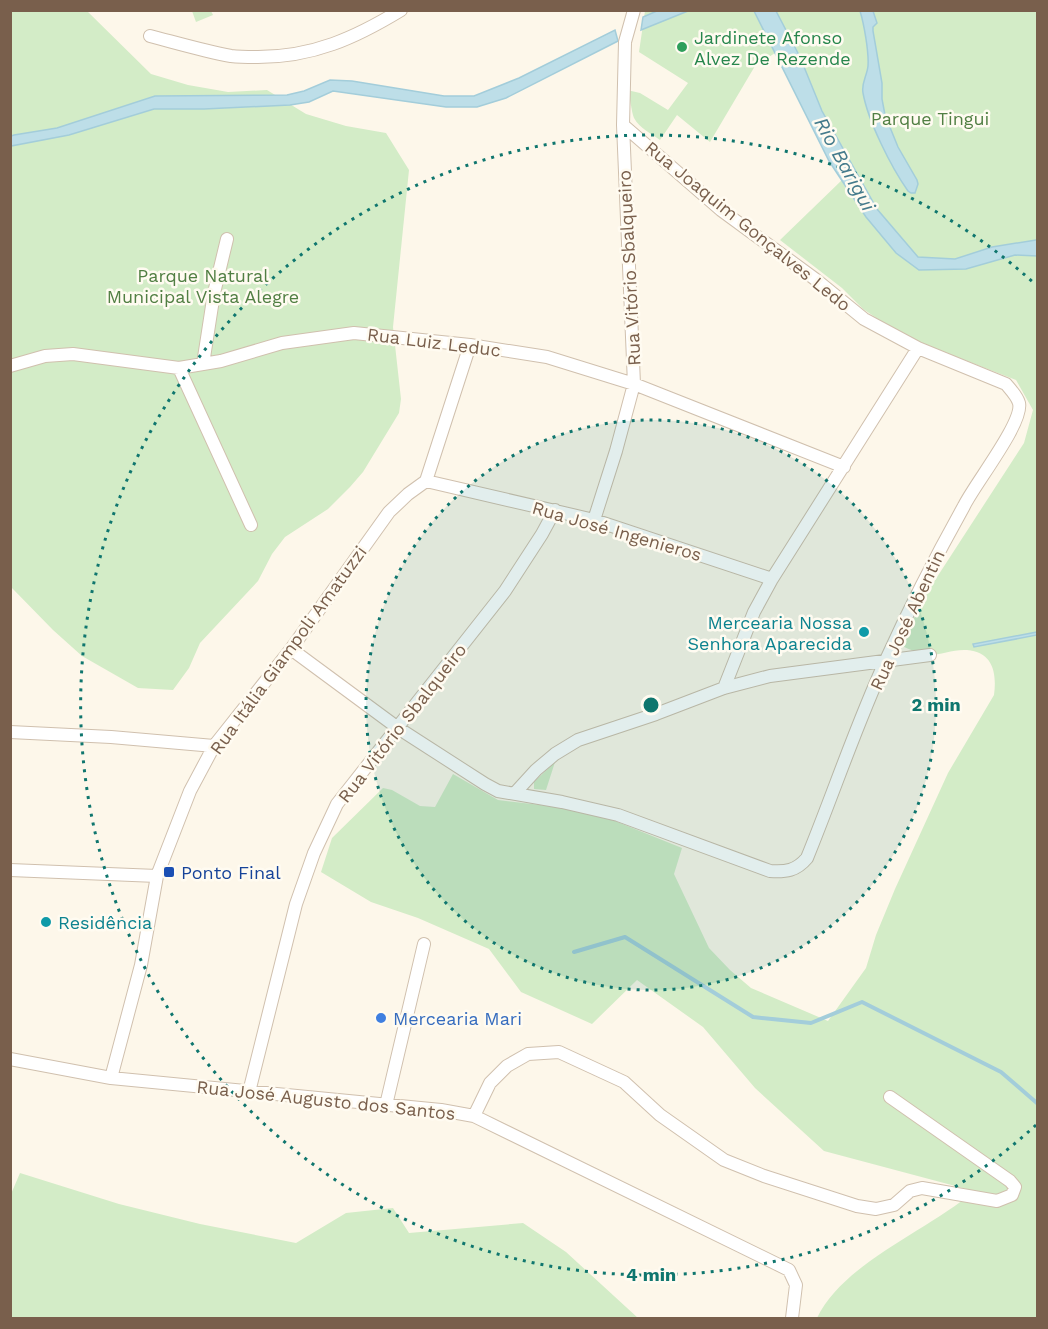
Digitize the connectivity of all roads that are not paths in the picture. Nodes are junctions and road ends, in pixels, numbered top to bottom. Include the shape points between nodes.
1 (401, 10) edge
2 (634, 10) edge
3 (150, 36) dead end
4 (623, 125) junction
5 (227, 239) dead end
6 (470, 345) junction
7 (918, 348) junction
8 (203, 364) junction
9 (10, 366) edge
10 (179, 368) junction
11 (634, 384) junction
12 (1006, 384) joint
13 (844, 467) junction
14 (426, 481) junction
15 (555, 510) junction
16 (594, 520) junction
17 (251, 525) dead end
18 (772, 579) junction
19 (291, 649) junction
20 (930, 655) dead end
21 (886, 660) junction
22 (724, 688) junction
23 (398, 728) junction
24 (10, 732) edge
25 (214, 746) junction
26 (515, 793) junction
27 (10, 870) edge
28 (157, 876) junction
29 (424, 944) dead end
30 (10, 1059) edge
31 (111, 1078) junction
32 (249, 1092) junction
33 (890, 1096) dead end
34 (386, 1106) junction
35 (474, 1116) junction
36 (792, 1318) edge

1 - 3 street via 338,44 276,57 233,56
2 - 4 street, Rua Vitório Sbalqueiro via 625,42
4 - 7 street, Rua Joaquim Gonçalves Ledo via 721,210 864,319
4 - 11 street, Rua Vitório Sbalqueiro
5 - 8 street
6 - 8 street, Rua Luiz Leduc via 354,333 282,343
6 - 11 street, Rua Luiz Leduc via 547,357
6 - 14 street
7 - 12 street, Rua Joaquim Gonçalves Ledo
7 - 13 street
8 - 10 street, Rua Luiz Leduc
9 - 10 street, Rua Luiz Leduc via 45,356 73,354
10 - 17 street
11 - 13 street, Rua Luiz Leduc
11 - 16 street, Rua Vitório Sbalqueiro
12 - 21 street, Rua José Abentin via 1019,404 1017,417 973,489
13 - 18 street
14 - 15 street, Rua José Ingenieros
14 - 19 street, Rua Itália Giampoli Amatuzzi via 389,512
15 - 16 street, Rua José Ingenieros
15 - 23 street, Rua Vitório Sbalqueiro via 505,591
16 - 18 street, Rua José Ingenieros
18 - 22 street via 754,612
19 - 23 street
19 - 25 street, Rua Itália Giampoli Amatuzzi
20 - 21 street
21 - 22 street via 770,676
21 - 26 street, Rua José Abentin via 807,858 787,872 770,871 618,815
22 - 26 street via 578,740 555,754
23 - 26 street via 484,784
23 - 32 street, Rua Vitório Sbalqueiro via 337,804 314,853 296,904
24 - 25 street
25 - 28 street, Rua Itália Giampoli Amatuzzi via 190,791
27 - 28 street
28 - 31 street, Rua Itália Giampoli Amatuzzi via 141,965
29 - 34 street
30 - 31 street, Rua José Augusto dos Santos
31 - 32 street, Rua José Augusto dos Santos
32 - 34 street, Rua José Augusto dos Santos
33 - 35 street via 1010,1181 1015,1187 1012,1195 997,1201 922,1188 910,1191 894,1205 876,1209 857,1206 724,1160 660,1116 624,1082 560,1052 528,1054 507,1066 490,1083
34 - 35 street, Rua José Augusto dos Santos
35 - 36 street, Rua José Augusto dos Santos via 789,1270 796,1285

